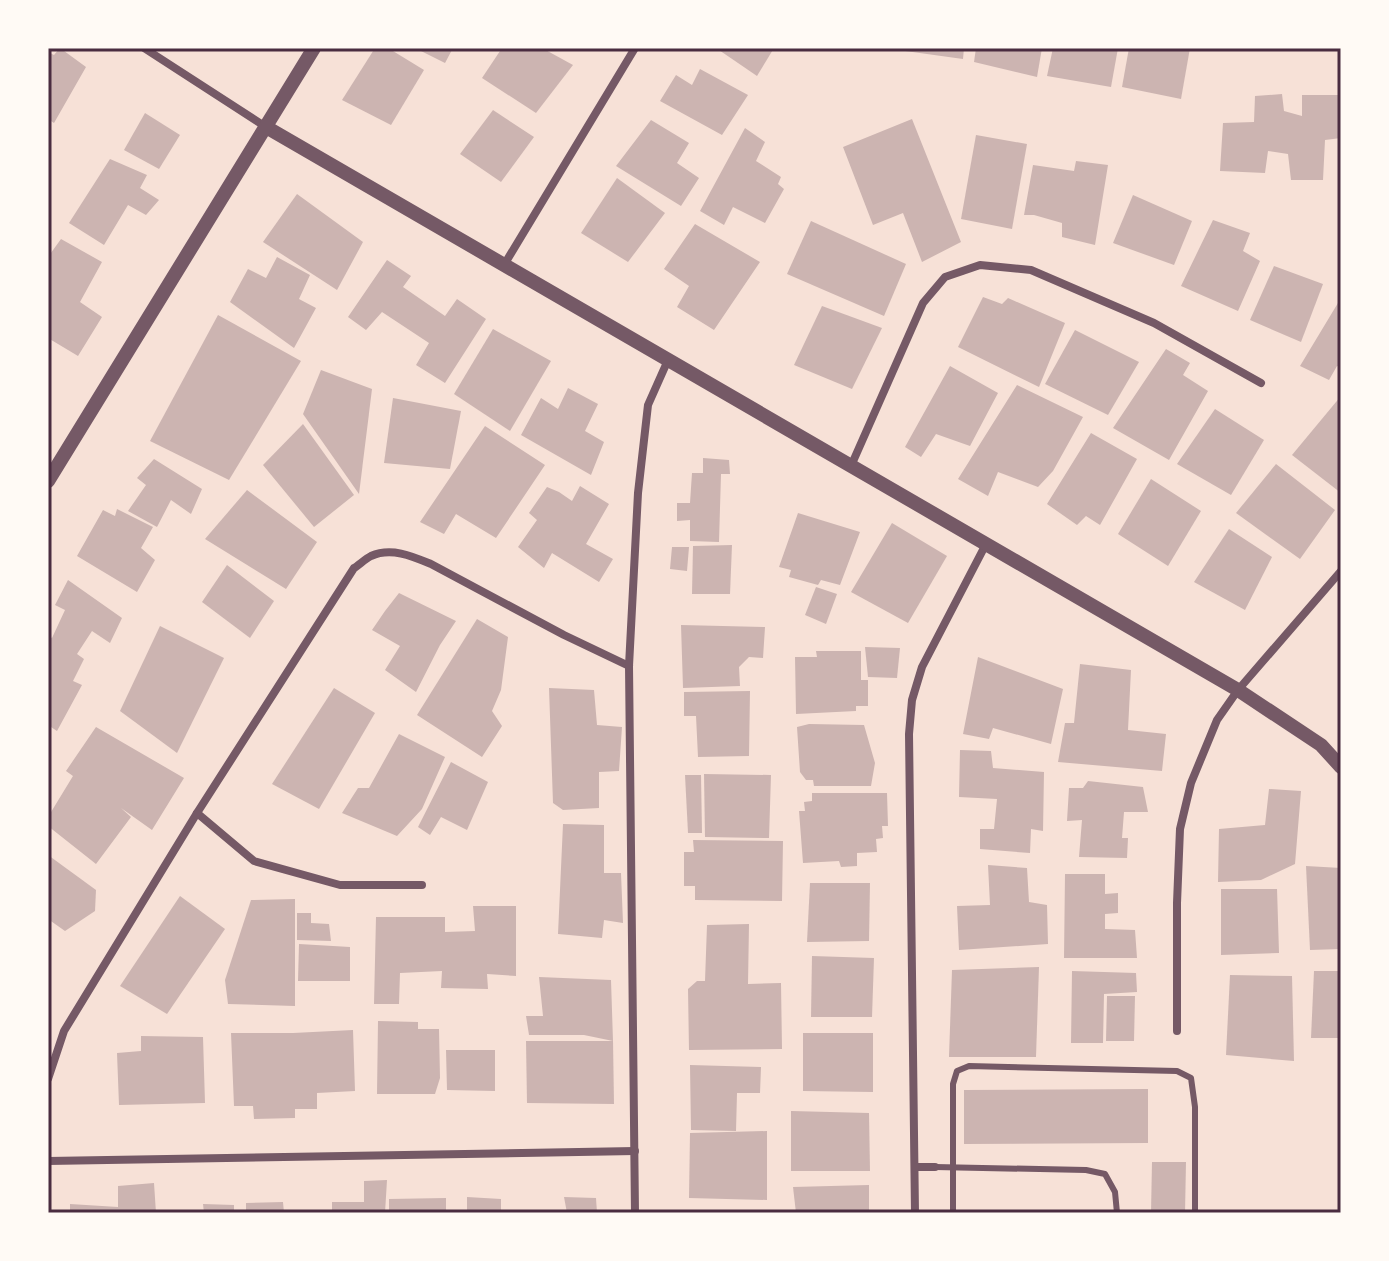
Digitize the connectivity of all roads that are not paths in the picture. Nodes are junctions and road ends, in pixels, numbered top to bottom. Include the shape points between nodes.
1 (144, 48) edge
2 (314, 48) edge
3 (635, 48) edge
4 (266, 127) junction
5 (504, 265) junction
6 (668, 360) junction
7 (1261, 383) dead end
8 (851, 466) junction
9 (48, 481) edge
10 (986, 544) junction
11 (1341, 571) edge
12 (629, 666) junction
13 (1238, 690) junction
14 (1341, 767) edge
15 (197, 813) junction
16 (422, 885) dead end
17 (1177, 1031) dead end
18 (48, 1079) edge
19 (635, 1151) junction
20 (48, 1161) edge
21 (916, 1167) junction
22 (935, 1167) joint
23 (954, 1167) junction
24 (635, 1213) edge
25 (915, 1213) edge
26 (953, 1213) edge
27 (1117, 1213) edge
28 (1195, 1213) edge

1 - 4 street
2 - 4 street
3 - 5 street
4 - 5 street
4 - 9 street
5 - 6 street
6 - 8 street
6 - 12 street via 648,405
7 - 8 street via 1154,323 1031,270 980,265 945,277 923,303
8 - 10 street
10 - 13 street
10 - 21 street via 922,667 912,700
11 - 13 street
12 - 15 street via 411,555 392,551 371,556 354,568
12 - 19 street
13 - 14 street via 1321,745
13 - 17 street via 1217,720 1191,783 1180,829
15 - 16 street via 254,861 340,885
15 - 18 street via 64,1031
19 - 20 street
19 - 24 street
21 - 22 street
21 - 25 street
22 - 23 lane
23 - 26 lane
23 - 27 lane via 1105,1174 1115,1192
23 - 28 lane via 957,1071 969,1066 1177,1071 1191,1078 1194,1090

